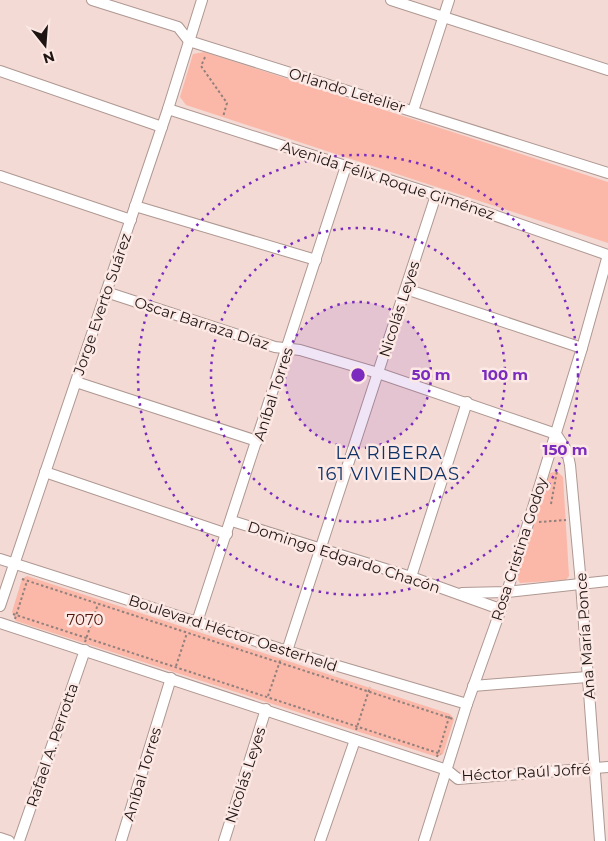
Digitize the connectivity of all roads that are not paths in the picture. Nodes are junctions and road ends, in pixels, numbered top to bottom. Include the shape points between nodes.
1 (92, 0) edge
2 (202, 0) edge
3 (391, 0) edge
4 (450, 0) edge
5 (444, 17) junction
6 (189, 41) junction
7 (608, 70) edge
8 (0, 71) edge
9 (168, 109) junction
10 (413, 111) junction
11 (162, 127) junction
12 (346, 166) junction
13 (608, 173) edge
14 (0, 176) edge
15 (436, 195) junction
16 (135, 206) junction
17 (130, 220) junction
18 (608, 255) edge
19 (316, 260) junction
20 (406, 289) junction
21 (106, 292) junction
22 (288, 348) junction
23 (582, 348) junction
24 (378, 373) junction
25 (76, 382) junction
26 (467, 402) junction
27 (556, 434) junction
28 (257, 441) junction
29 (45, 472) junction
30 (232, 520) junction
31 (227, 534) junction
32 (322, 549) junction
33 (0, 559) edge
34 (15, 563) junction
35 (410, 577) junction
36 (608, 581) edge
37 (581, 584) junction
38 (507, 592) junction
39 (456, 593) junction
40 (0, 606) edge
41 (500, 609) junction
42 (197, 622) junction
43 (0, 623) edge
44 (85, 646) junction
45 (284, 655) junction
46 (173, 675) junction
47 (587, 677) junction
48 (474, 686) junction
49 (467, 704) junction
50 (266, 706) junction
51 (355, 735) junction
52 (608, 767) edge
53 (595, 768) junction
54 (447, 770) junction
55 (0, 838) edge
56 (8, 841) edge
57 (19, 841) edge
58 (121, 841) edge
59 (224, 841) edge
60 (320, 841) edge
61 (424, 841) edge
62 (600, 841) edge

1 - 6 street, Orlando Letelier via 178,27
2 - 6 street, Jorge Everto Suárez
3 - 5 street
4 - 5 street
5 - 7 street
5 - 10 street
6 - 9 street, Jorge Everto Suárez
6 - 10 street, Orlando Letelier
8 - 11 street
9 - 11 street, Jorge Everto Suárez
9 - 12 street, Avenida Félix Roque Giménez
10 - 13 street, Orlando Letelier
11 - 16 street, Jorge Everto Suárez
12 - 15 street, Avenida Félix Roque Giménez
12 - 19 street, Aníbal Torres
14 - 17 street
15 - 18 street, Avenida Félix Roque Giménez
15 - 20 street, Nicolás Leyes
16 - 17 street, Jorge Everto Suárez
16 - 19 street
17 - 21 street, Jorge Everto Suárez
18 - 23 street, Rosa Cristina Godoy
19 - 22 street, Aníbal Torres
20 - 23 street
20 - 24 street, Nicolás Leyes
21 - 22 street, Oscar Barraza Díaz via 275,347
21 - 25 street, Jorge Everto Suárez
22 - 24 street, Oscar Barraza Díaz
22 - 28 street, Aníbal Torres
23 - 27 street, Rosa Cristina Godoy
24 - 26 street, Oscar Barraza Díaz
24 - 32 street, Nicolás Leyes
25 - 28 street
25 - 29 street, Jorge Everto Suárez
26 - 27 street, Oscar Barraza Díaz
26 - 35 street
27 - 37 street, Ana María Ponce via 567,451 570,465
27 - 38 street, Rosa Cristina Godoy
28 - 30 street, Aníbal Torres
29 - 31 street, Domingo Edgardo Chacón
29 - 34 street, Jorge Everto Suárez
30 - 31 street, Aníbal Torres
30 - 32 street, Domingo Edgardo Chacón
31 - 42 street, Aníbal Torres
32 - 35 street, Domingo Edgardo Chacón
32 - 45 street, Nicolás Leyes
33 - 34 street, Boulevard Héctor Oesterheld
34 - 40 street, Jorge Everto Suárez
34 - 42 street, Boulevard Héctor Oesterheld
35 - 39 street, Domingo Edgardo Chacón
36 - 37 street, Domingo Edgardo Chacón
37 - 38 street, Domingo Edgardo Chacón
37 - 47 street, Ana María Ponce
38 - 39 street, Domingo Edgardo Chacón
38 - 41 street, Rosa Cristina Godoy
39 - 41 street, Domingo Edgardo Chacón
41 - 48 street, Rosa Cristina Godoy
42 - 45 street, Boulevard Héctor Oesterheld
43 - 44 street
44 - 46 street
44 - 57 street, Rafael A. Perrotta
45 - 49 street, Boulevard Héctor Oesterheld
46 - 50 street
46 - 58 street, Aníbal Torres
47 - 48 street
47 - 53 street, Ana María Ponce
48 - 49 street, Rosa Cristina Godoy
49 - 54 street, Rosa Cristina Godoy
50 - 51 street
50 - 59 street, Nicolás Leyes
51 - 54 street
51 - 60 street
52 - 53 street, Héctor Raúl Jofré
53 - 54 street, Héctor Raúl Jofré via 458,779
53 - 62 street, Ana María Ponce
54 - 61 street, Rosa Cristina Godoy
55 - 56 street

